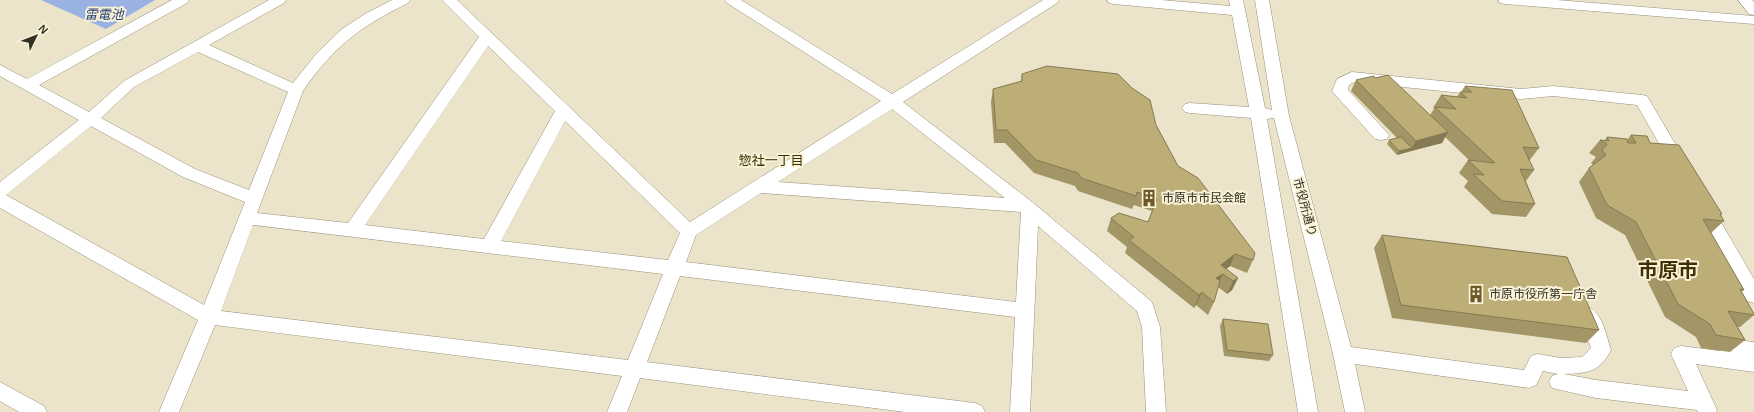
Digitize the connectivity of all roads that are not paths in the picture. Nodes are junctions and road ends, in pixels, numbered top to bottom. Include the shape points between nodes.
1 (182, 0) edge
2 (279, 0) edge
3 (403, 0) edge
4 (448, 0) edge
5 (732, 0) edge
6 (1052, 0) edge
7 (1114, 0) edge
8 (1262, 0) edge
9 (1506, 0) edge
10 (1745, 0) edge
11 (1532, 1) edge
12 (1238, 6) edge
13 (1754, 11) edge
14 (1754, 20) edge
15 (487, 37) junction
16 (198, 46) junction
17 (0, 70) edge
18 (29, 84) junction
19 (296, 90) junction
20 (892, 101) junction
21 (1190, 108) dead end
22 (563, 110) junction
23 (1258, 114) junction
24 (1281, 116) junction
25 (90, 119) junction
26 (1380, 135) dead end
27 (1685, 175) edge
28 (757, 188) junction
29 (0, 191) edge
30 (1696, 195) edge
31 (254, 199) junction
32 (0, 200) edge
33 (1028, 208) junction
34 (246, 218) junction
35 (352, 230) junction
36 (689, 231) junction
37 (489, 246) junction
38 (674, 268) junction
39 (1754, 296) edge
40 (1577, 299) edge
41 (1025, 311) junction
42 (209, 317) junction
43 (1728, 347) edge
44 (1754, 350) edge
45 (1343, 354) junction
46 (1754, 364) edge
47 (634, 368) junction
48 (1559, 382) dead end
49 (0, 391) edge
50 (1706, 407) edge
51 (37, 412) edge
52 (169, 412) edge
53 (617, 412) edge
54 (975, 412) edge
55 (1020, 412) edge
56 (1156, 412) edge
57 (1308, 412) edge
58 (1355, 412) edge

1 - 18 street
2 - 16 street
3 - 19 street via 380,11 340,38 312,67
4 - 15 street
5 - 20 street
6 - 20 street
7 - 12 street
8 - 24 street, 市役所通り
9 - 11 street
10 - 13 street
11 - 14 street
12 - 23 street
15 - 22 street
15 - 35 street
16 - 19 street
16 - 25 street via 129,84
17 - 18 street
18 - 25 street
19 - 31 street
20 - 28 street
20 - 33 street
21 - 23 street
22 - 36 street
22 - 37 street
23 - 24 street
23 - 57 street
24 - 45 street, 市役所通り
25 - 29 street
25 - 31 street via 189,173
26 - 27 street via 1340,91 1342,82 1352,77 1521,94 1553,91 1642,100
28 - 33 street
28 - 36 street
30 - 39 street
31 - 34 street
32 - 42 street
33 - 41 street
33 - 56 street via 1145,307 1151,327
34 - 35 street
34 - 42 street
35 - 37 street
36 - 38 street
37 - 38 street
38 - 41 street
38 - 47 street
40 - 45 street via 1592,323 1601,350 1587,365 1561,366 1538,362 1529,379
41 - 55 street
42 - 47 street
42 - 52 street
43 - 44 street
45 - 58 street, 市役所通り
46 - 50 street via 1681,354
47 - 53 street
47 - 54 street
48 - 50 street
49 - 51 street

